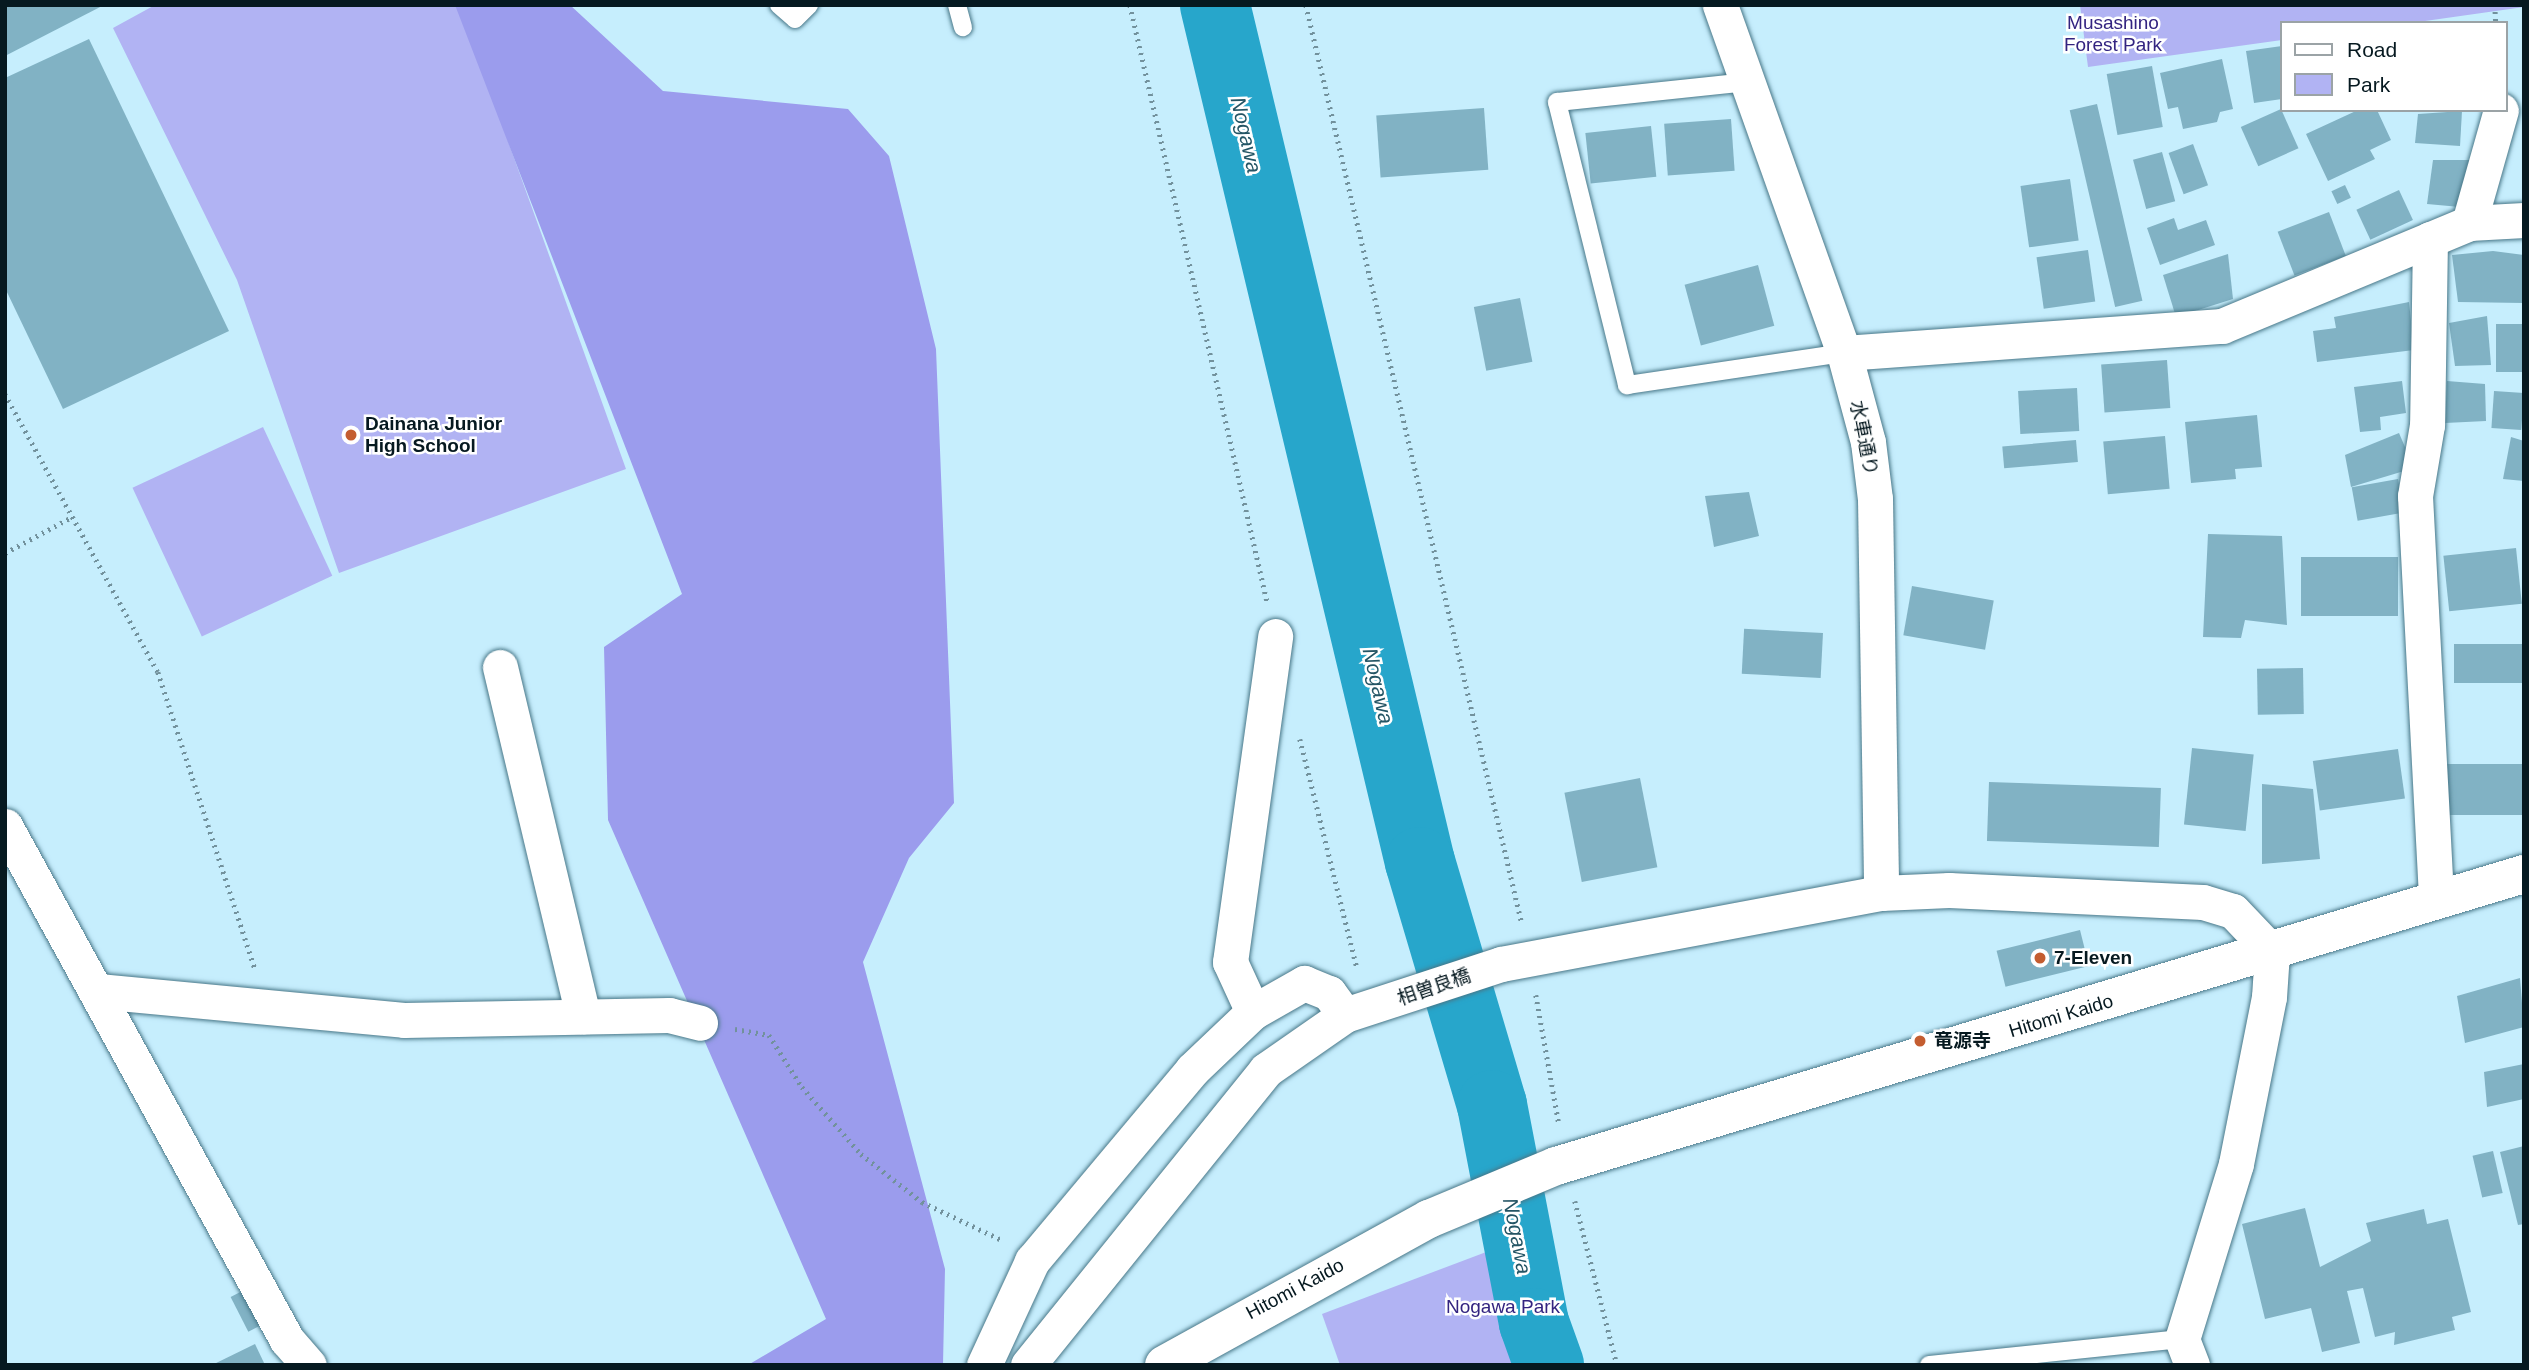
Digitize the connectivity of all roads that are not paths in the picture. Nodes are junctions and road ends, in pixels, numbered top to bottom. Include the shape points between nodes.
1 (779, 5) edge
2 (809, 5) edge
3 (957, 5) edge
4 (1720, 5) edge
5 (963, 27) dead end
6 (1748, 82) junction
7 (2500, 112) edge
8 (2524, 220) edge
9 (2469, 223) junction
10 (2430, 239) junction
11 (1844, 353) junction
12 (1275, 636) road end
13 (500, 667) dead end
14 (5, 826) edge
15 (2524, 874) edge
16 (1881, 893) junction
17 (2436, 900) junction
18 (2272, 952) junction
19 (98, 991) junction
20 (1356, 1012) junction
21 (1253, 1013) junction
22 (583, 1016) junction
23 (700, 1023) road end
24 (2187, 1352) edge
25 (1961, 1363) edge
26 (309, 1365) edge
27 (984, 1365) edge
28 (1028, 1365) edge
29 (1164, 1365) edge
30 (1929, 1365) edge

1 - 2 lane via 795,19
3 - 5 lane
4 - 6 street, 水車通り
6 - 11 street, 水車通り
6 - 11 lane via 1557,102 1627,385
7 - 9 street
8 - 9 street
9 - 10 street
10 - 11 street via 2222,326
10 - 17 street via 2427,425 2415,496
11 - 16 street, 水車通り via 1868,442 1875,499
12 - 21 street via 1230,961
13 - 22 street
14 - 19 street
15 - 17 main road, Hitomi Kaido
16 - 18 street, 相曽良橋 via 1949,890 2203,902 2233,911
16 - 20 street, 相曽良橋 via 1516,962
17 - 18 main road, Hitomi Kaido
18 - 24 street via 2269,997 2236,1164
18 - 29 main road, Hitomi Kaido via 1561,1165 1429,1219 1269,1302
19 - 22 street via 404,1020
19 - 26 street via 287,1340
20 - 21 street via 1304,983
20 - 28 street, 相曽良橋 via 1266,1070
21 - 27 street via 1170,1094 1032,1261
22 - 23 street via 669,1015
24 - 25 lane
25 - 30 lane

